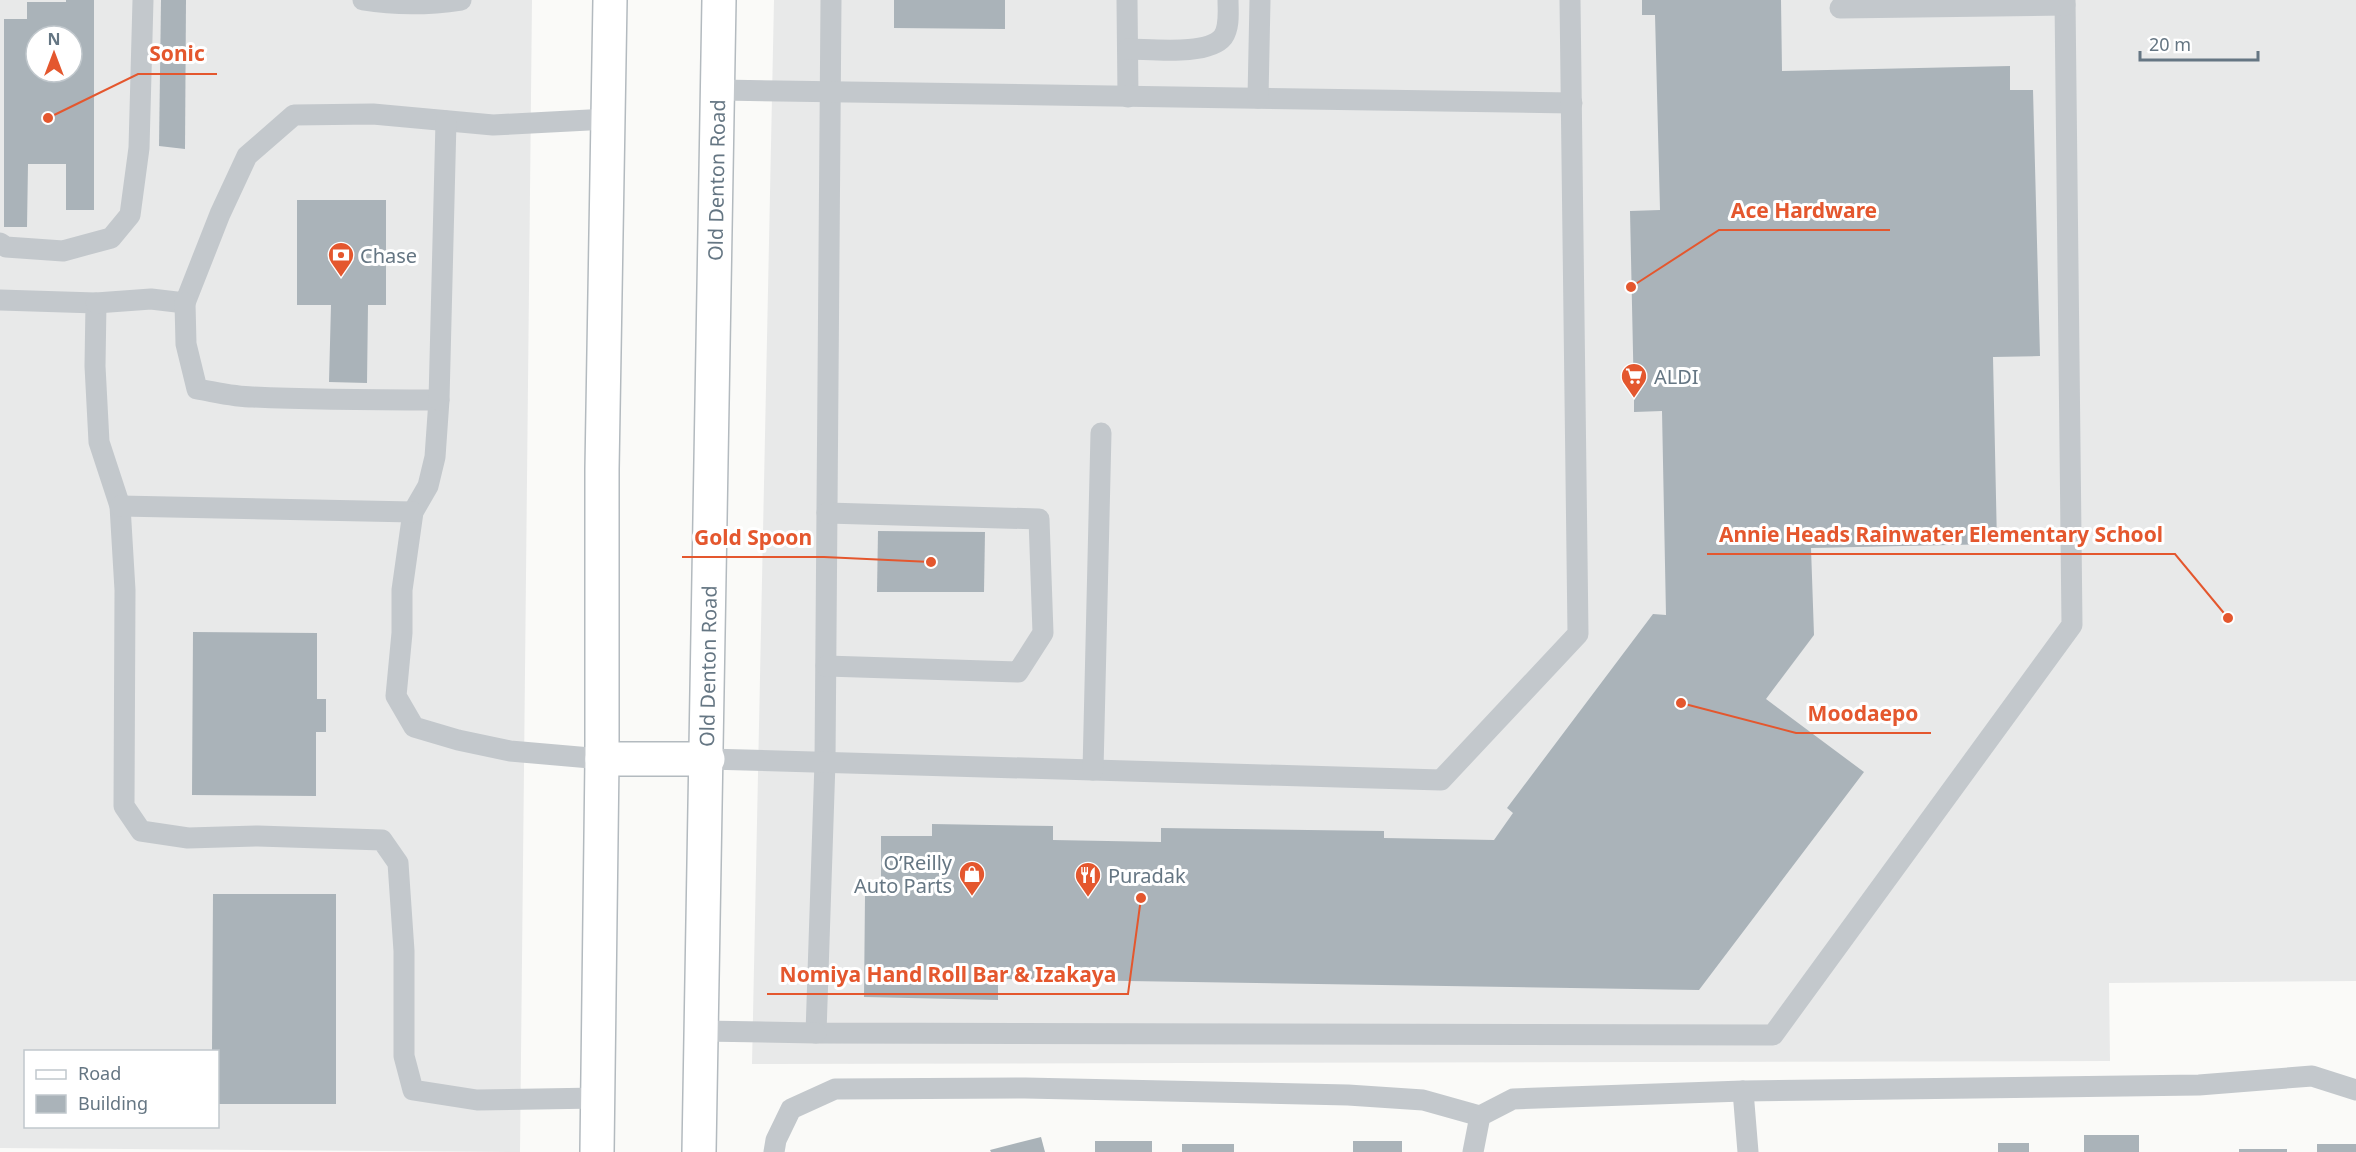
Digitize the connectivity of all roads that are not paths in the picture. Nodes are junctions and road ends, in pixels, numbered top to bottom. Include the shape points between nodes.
1 (143, 0) edge
2 (363, 0) edge
3 (461, 0) edge
4 (610, 0) edge
5 (719, 0) edge
6 (831, 0) edge
7 (1127, 0) edge
8 (1228, 0) edge
9 (1260, 0) edge
10 (1570, 0) edge
11 (2065, 2) edge
12 (1840, 8) dead end
13 (1128, 49) junction
14 (719, 90) junction
15 (831, 92) junction
16 (1128, 97) junction
17 (1258, 98) junction
18 (1572, 103) junction
19 (608, 119) junction
20 (446, 121) junction
21 (0, 243) edge
22 (0, 300) edge
23 (96, 303) junction
24 (184, 303) junction
25 (439, 400) junction
26 (1101, 433) dead end
27 (120, 506) junction
28 (413, 512) junction
29 (828, 513) junction
30 (826, 666) junction
31 (602, 759) junction
32 (708, 759) junction
33 (825, 762) junction
34 (1093, 770) junction
35 (702, 1031) junction
36 (816, 1033) junction
37 (2356, 1090) edge
38 (1743, 1091) junction
39 (598, 1098) junction
40 (1480, 1116) junction
41 (597, 1152) edge
42 (699, 1152) edge
43 (774, 1152) edge
44 (1473, 1152) edge
45 (1748, 1152) edge

1 - 21 lane via 139,148 130,215 111,238 63,250 6,247
2 - 3 lane via 387,4
4 - 19 main road
5 - 14 main road, Old Denton Road
6 - 15 lane
7 - 13 lane
8 - 13 lane via 1228,22 1223,36 1209,47
9 - 17 lane
10 - 18 lane
11 - 12 lane
11 - 36 lane via 2072,626 1773,1035
13 - 16 lane
14 - 15 lane
14 - 32 main road, Old Denton Road
15 - 16 lane
15 - 29 lane
16 - 17 lane
17 - 18 lane
18 - 34 lane via 1578,634 1441,780
19 - 20 lane via 493,125
19 - 31 main road
20 - 24 lane via 373,114 294,115 247,156
20 - 25 lane
22 - 23 lane
23 - 24 lane via 151,299
23 - 27 lane via 99,442
24 - 25 lane via 186,344 197,389 251,398
25 - 28 lane via 435,457 428,486
26 - 34 lane
27 - 28 lane
27 - 39 lane via 125,590 124,806 141,831 188,838 382,840 398,863 404,951 404,1056 413,1090 477,1100
28 - 31 lane via 402,590 396,696 414,727 510,751
29 - 30 lane
29 - 30 lane via 1039,519 1043,633 1018,672
30 - 33 lane
31 - 32 main road
31 - 39 main road
32 - 33 lane
32 - 35 main road, Old Denton Road
33 - 34 lane
33 - 36 lane
35 - 36 lane
35 - 42 main road, Old Denton Road
37 - 38 lane via 2312,1076 2199,1085
38 - 40 lane via 1513,1099
38 - 45 lane
39 - 41 main road
40 - 43 lane via 1423,1100 1348,1095 1025,1088 835,1089 791,1109
40 - 44 lane

